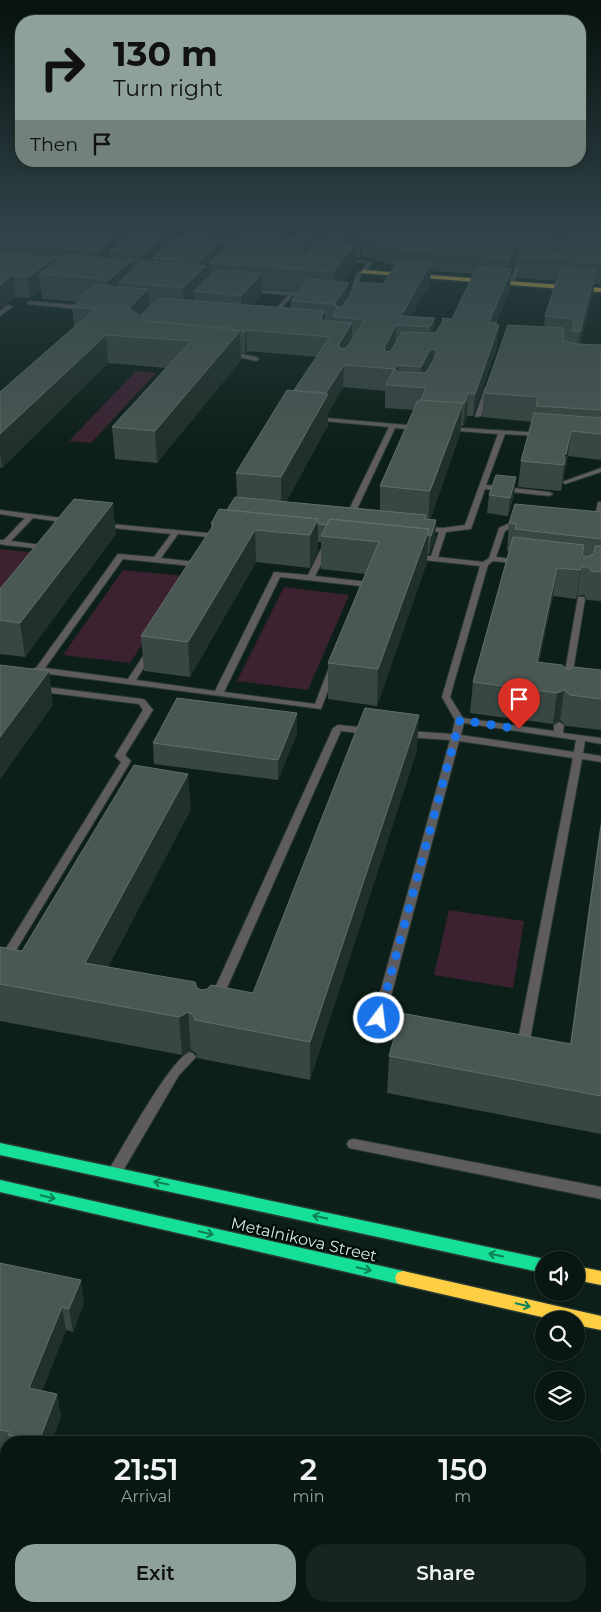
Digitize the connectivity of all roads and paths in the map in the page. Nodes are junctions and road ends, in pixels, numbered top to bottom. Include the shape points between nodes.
1 (36, 299) edge
2 (287, 299) edge
3 (0, 305) edge
4 (93, 308) edge
5 (0, 314) edge
6 (276, 324) edge
7 (218, 352) edge
8 (256, 359) dead end
9 (490, 379) edge
10 (478, 416) dead end
11 (304, 418) edge
12 (393, 426) junction
13 (422, 428) edge
14 (442, 429) edge
15 (502, 432) junction
16 (549, 434) edge
17 (601, 470) edge
18 (565, 482) edge
19 (482, 487) junction
20 (549, 494) dead end
21 (601, 504) edge
22 (0, 512) edge
23 (30, 517) junction
24 (338, 520) edge
25 (347, 521) junction
26 (79, 522) edge
27 (357, 522) edge
28 (529, 522) edge
29 (98, 524) edge
30 (414, 527) edge
31 (587, 527) edge
32 (443, 530) junction
33 (176, 532) junction
34 (223, 537) edge
35 (3, 542) edge
36 (317, 546) edge
37 (46, 555) edge
38 (406, 556) edge
39 (434, 559) junction
40 (156, 560) junction
41 (488, 561) junction
42 (530, 563) edge
43 (197, 574) edge
44 (310, 578) junction
45 (581, 599) dead end
46 (358, 602) edge
47 (157, 640) edge
48 (335, 663) edge
49 (131, 682) junction
50 (30, 688) edge
51 (218, 694) junction
52 (564, 696) edge
53 (460, 720) junction
54 (376, 731) edge
55 (396, 733) edge
56 (454, 737) junction
57 (581, 738) junction
58 (601, 741) edge
59 (578, 755) junction
60 (601, 759) edge
61 (0, 967) edge
62 (209, 1013) edge
63 (427, 1027) edge
64 (504, 1042) edge
65 (190, 1057) dead end
66 (354, 1144) dead end
67 (0, 1149) edge
68 (115, 1173) junction
69 (0, 1186) edge
70 (601, 1193) edge
71 (535, 1264) edge
72 (585, 1274) edge
73 (601, 1278) edge
74 (601, 1323) edge

1 - 4 lane via 30,304
2 - 6 lane via 266,324
3 - 5 lane via 10,306
7 - 8 lane
9 - 10 lane
11 - 12 lane
12 - 13 lane
12 - 25 lane
14 - 15 lane
15 - 16 lane
15 - 19 lane
17 - 18 lane
19 - 20 lane
19 - 32 lane via 468,527
21 - 31 lane via 597,528
22 - 23 lane
23 - 26 lane
23 - 35 lane
24 - 25 lane
25 - 27 lane
28 - 41 lane via 519,521 502,530
29 - 33 lane
30 - 32 lane
32 - 39 lane
33 - 34 lane
33 - 40 lane
35 - 37 lane via 51,548
36 - 44 lane via 331,548
38 - 39 lane
39 - 41 lane
40 - 43 lane via 202,566
40 - 49 lane via 121,556 35,670
41 - 42 lane
41 - 53 lane via 446,697
44 - 46 lane via 365,584
44 - 51 lane via 277,574
45 - 52 lane
47 - 49 lane
48 - 51 lane via 318,706
49 - 51 lane
50 - 61 lane via 142,702 148,710 120,756 126,761
53 - 56 lane
53 - 57 lane via 559,730
54 - 62 lane via 338,728
55 - 56 lane
56 - 59 lane
56 - 63 lane via 379,1018
57 - 58 lane
57 - 59 lane
59 - 60 lane
59 - 64 lane via 523,1045
65 - 68 lane via 175,1072
66 - 70 lane
67 - 68 main road, Metalnikova Street
71 -> 68 main road, Metalnikova Street
69 -> 74 main road, Metalnikova Street
72 - 73 main road

